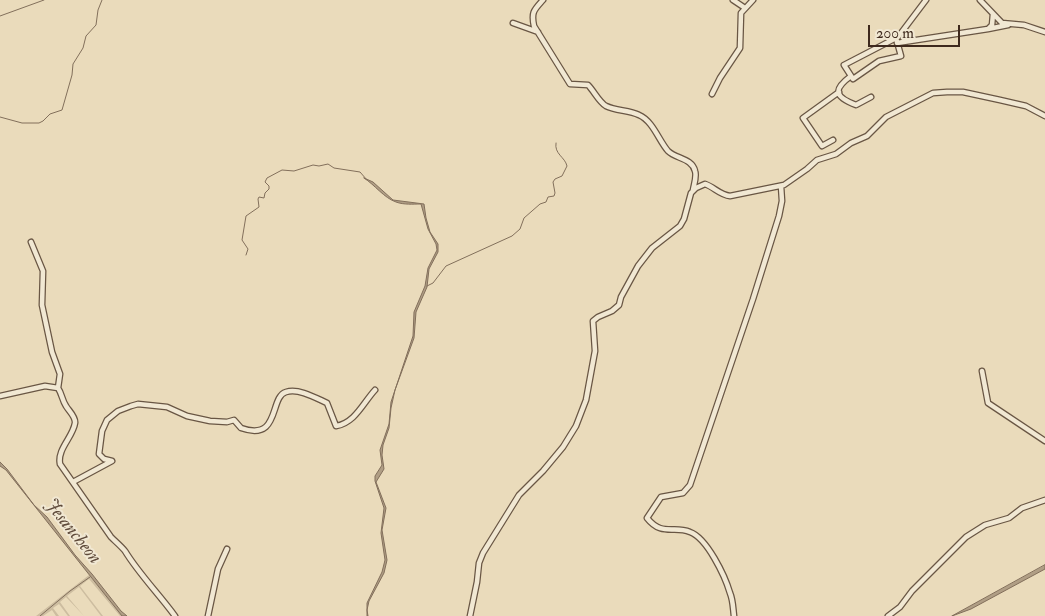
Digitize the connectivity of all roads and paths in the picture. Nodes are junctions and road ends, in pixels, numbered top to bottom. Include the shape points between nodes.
1 (543, 0) edge
2 (733, 0) edge
3 (753, 0) edge
4 (926, 0) edge
5 (983, 1) edge
6 (745, 8) junction
7 (993, 14) junction
8 (513, 23) dead end
9 (1009, 24) junction
10 (988, 29) junction
11 (539, 32) junction
12 (1045, 32) edge
13 (897, 40) junction
14 (851, 76) junction
15 (839, 92) junction
16 (712, 94) dead end
17 (871, 97) dead end
18 (1045, 116) edge
19 (834, 140) dead end
20 (781, 186) junction
21 (692, 191) junction
22 (31, 242) dead end
23 (982, 371) dead end
24 (58, 388) junction
25 (375, 390) dead end
26 (0, 396) edge
27 (1045, 442) edge
28 (73, 482) junction
29 (1045, 500) edge
30 (227, 549) dead end
31 (175, 616) edge
32 (208, 616) edge
33 (470, 616) edge
34 (734, 616) edge
35 (888, 616) edge

1 - 11 street via 534,9 532,19
2 - 6 street
3 - 6 street
4 - 13 street
5 - 7 street
6 - 16 street via 741,16 740,48
7 - 9 street via 1002,23
7 - 10 street via 993,22
8 - 11 street
9 - 10 street
9 - 12 street
10 - 13 street
11 - 21 street via 570,84 588,85 605,106 641,115 667,150 692,165 696,176
13 - 14 street via 844,65
13 - 14 street via 901,56 880,61 853,79
14 - 15 street via 840,85
15 - 17 street via 843,99 856,105
15 - 19 street via 803,118 822,146
18 - 20 street via 1026,106 963,92 933,93 886,117 867,136 836,154 817,160
20 - 21 street via 730,196 705,184
20 - 34 street via 779,216 690,484 683,493 661,497 647,518 664,530 691,532 706,545 730,593
21 - 33 street via 680,226 648,252 619,305 593,321 593,362 586,400 576,426 543,471 519,495 486,547 479,563
22 - 24 street via 42,271 42,305 60,374
23 - 27 street via 988,403
24 - 26 street via 44,386
24 - 28 street via 75,421 59,459
25 - 28 street via 355,416 336,426 326,402 289,391 280,396 270,421 257,431 241,428 234,420 210,421 167,407 131,406 112,415 103,429 99,454 112,461
28 - 31 street via 111,537
29 - 35 street via 1022,508 1010,518 985,525 966,537
30 - 32 street via 218,569

